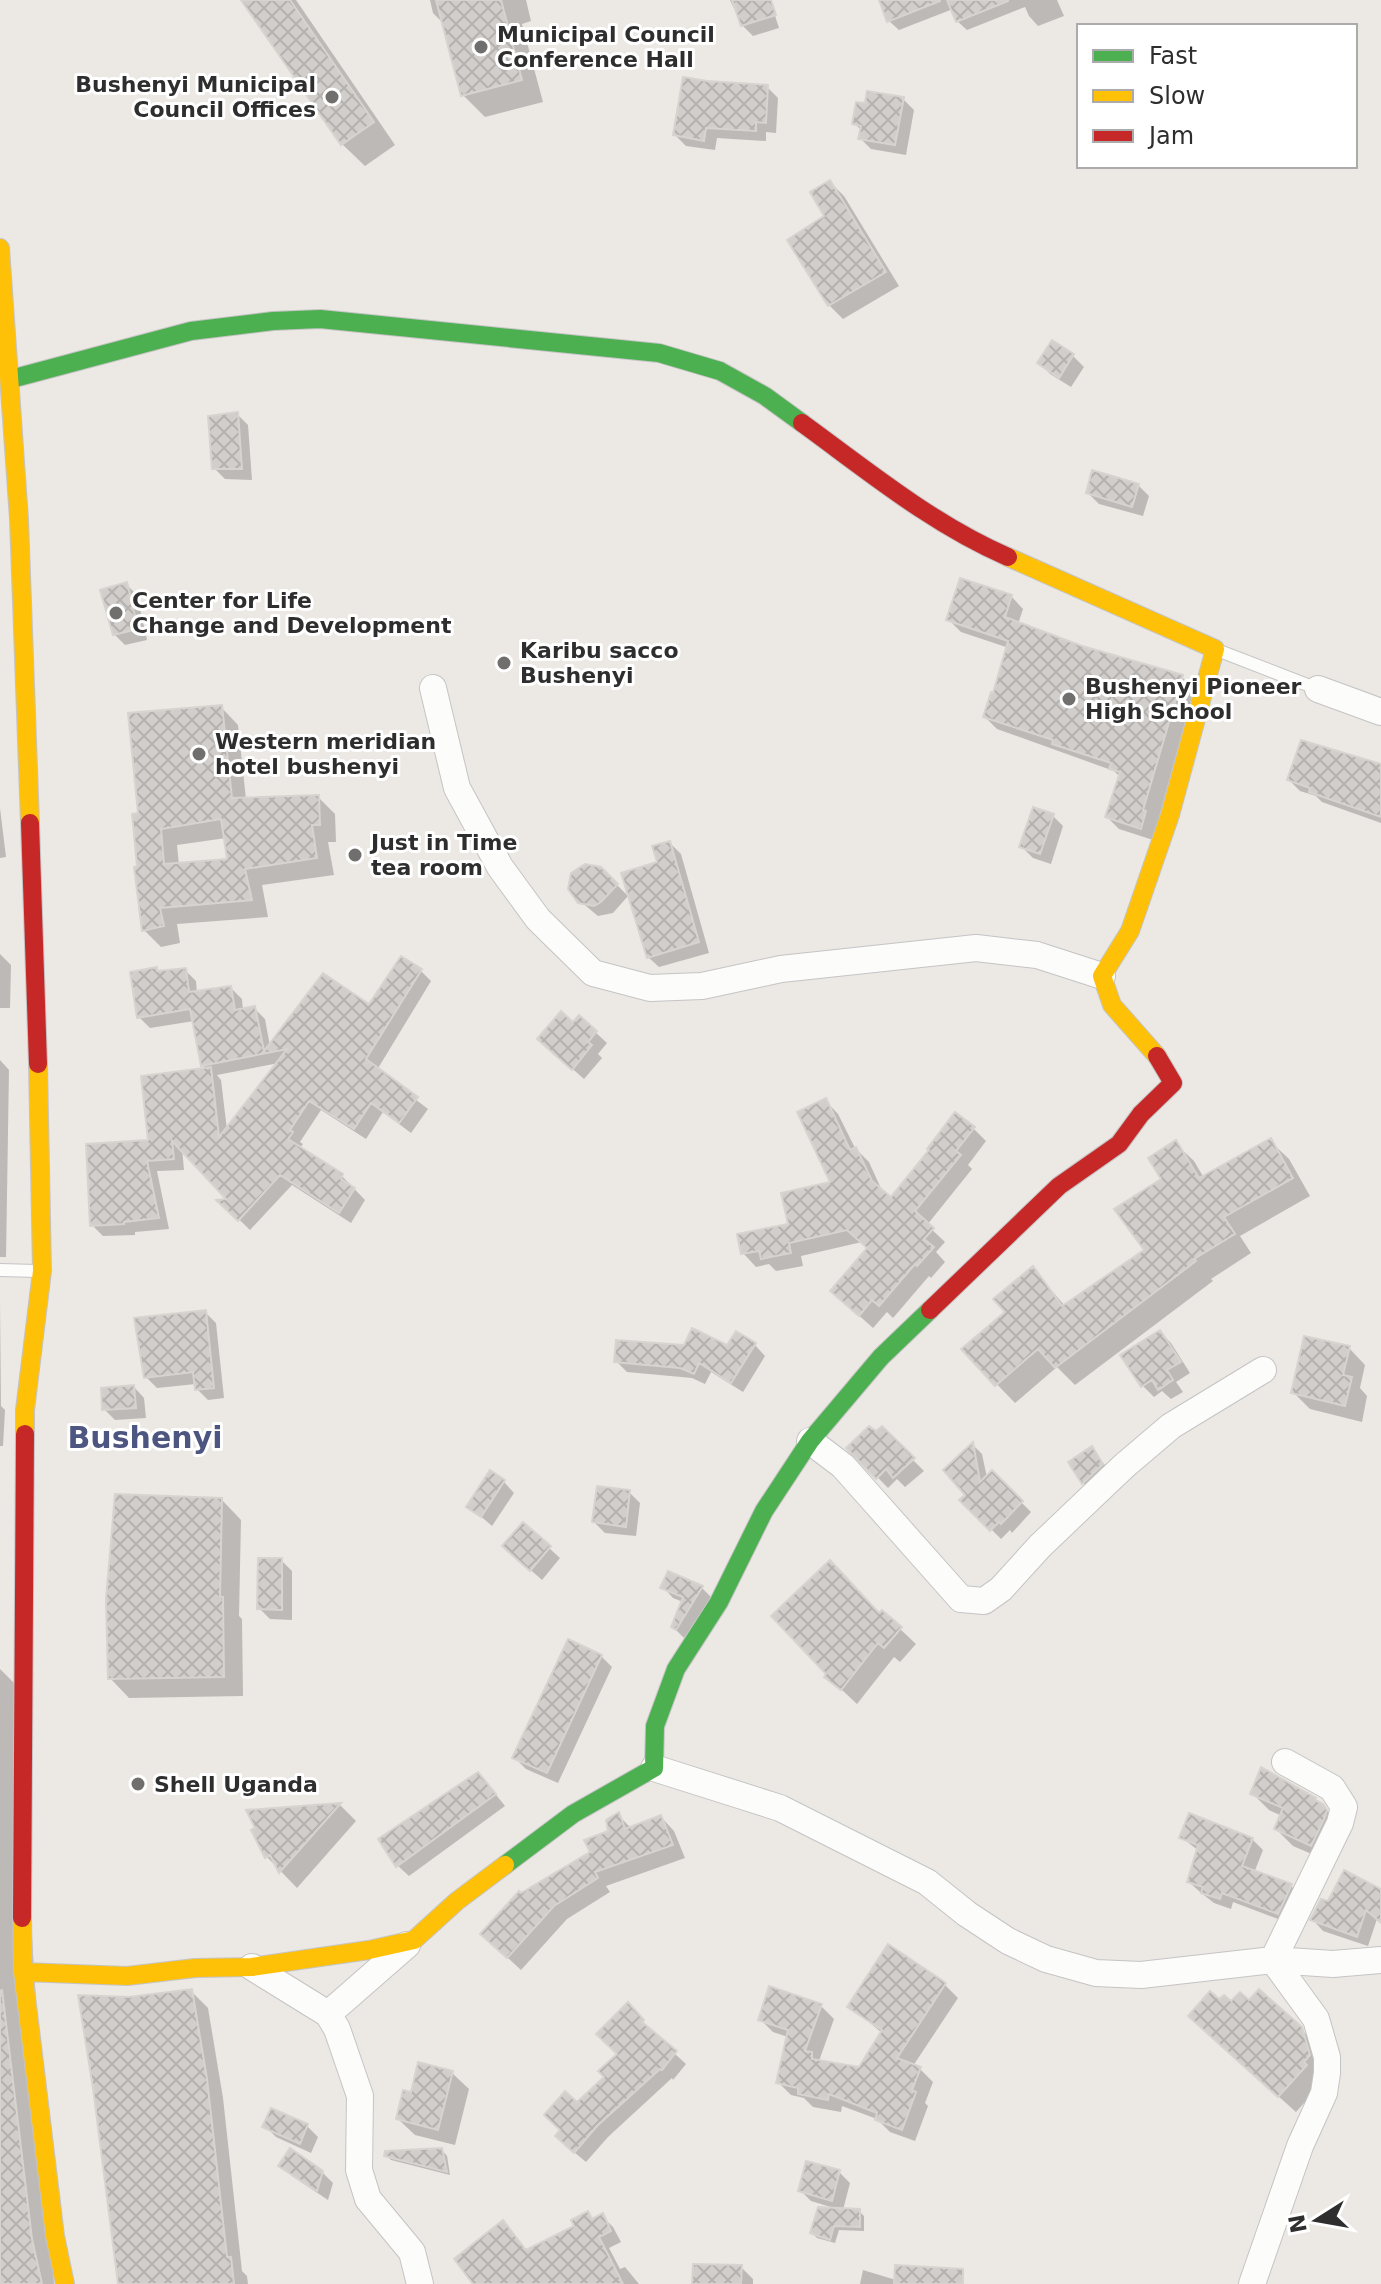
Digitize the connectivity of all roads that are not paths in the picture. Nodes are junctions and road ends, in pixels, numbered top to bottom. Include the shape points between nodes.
1 (0, 248) edge
2 (11, 379) junction
3 (10, 519) edge
4 (1215, 649) junction
5 (433, 688) dead end
6 (1318, 689) joint
7 (1381, 712) edge
8 (1102, 976) junction
9 (0, 1270) edge
10 (42, 1271) junction
11 (1263, 1370) dead end
12 (810, 1441) junction
13 (12, 1632) edge
14 (1285, 1762) dead end
15 (654, 1768) junction
16 (414, 1940) junction
17 (1273, 1960) junction
18 (1381, 1960) edge
19 (252, 1967) junction
20 (23, 1972) junction
21 (328, 2014) junction
22 (65, 2284) edge
23 (420, 2284) edge
24 (1252, 2284) edge

1 - 2 street
2 - 3 street
2 - 4 street via 191,331 304,319 659,353 720,371 765,396 925,512 983,546
3 - 10 street via 37,1010
4 - 6 lane
4 - 8 street via 1170,815 1130,931
5 - 8 street via 457,788 500,867 538,919 593,973 650,988 702,986 781,969 976,948 1037,955
6 - 7 street
8 - 12 street via 1112,1005 1158,1057 1173,1083 1119,1144 1059,1186 904,1334
9 - 10 lane
10 - 13 street via 25,1410
11 - 12 street via 1171,1426 984,1601 961,1599 843,1466
12 - 15 street via 764,1511 719,1602 676,1669 655,1726
13 - 20 street
14 - 17 street via 1332,1788 1344,1807
15 - 16 street via 573,1814
15 - 17 street via 780,1808 927,1882 1008,1941 1046,1959 1096,1973 1141,1975
16 - 19 street
16 - 21 street
17 - 18 street
17 - 24 street via 1316,2019 1327,2073
19 - 20 street via 127,1976
19 - 21 street
20 - 22 street
21 - 23 street via 360,2096 359,2170 368,2199 412,2252

